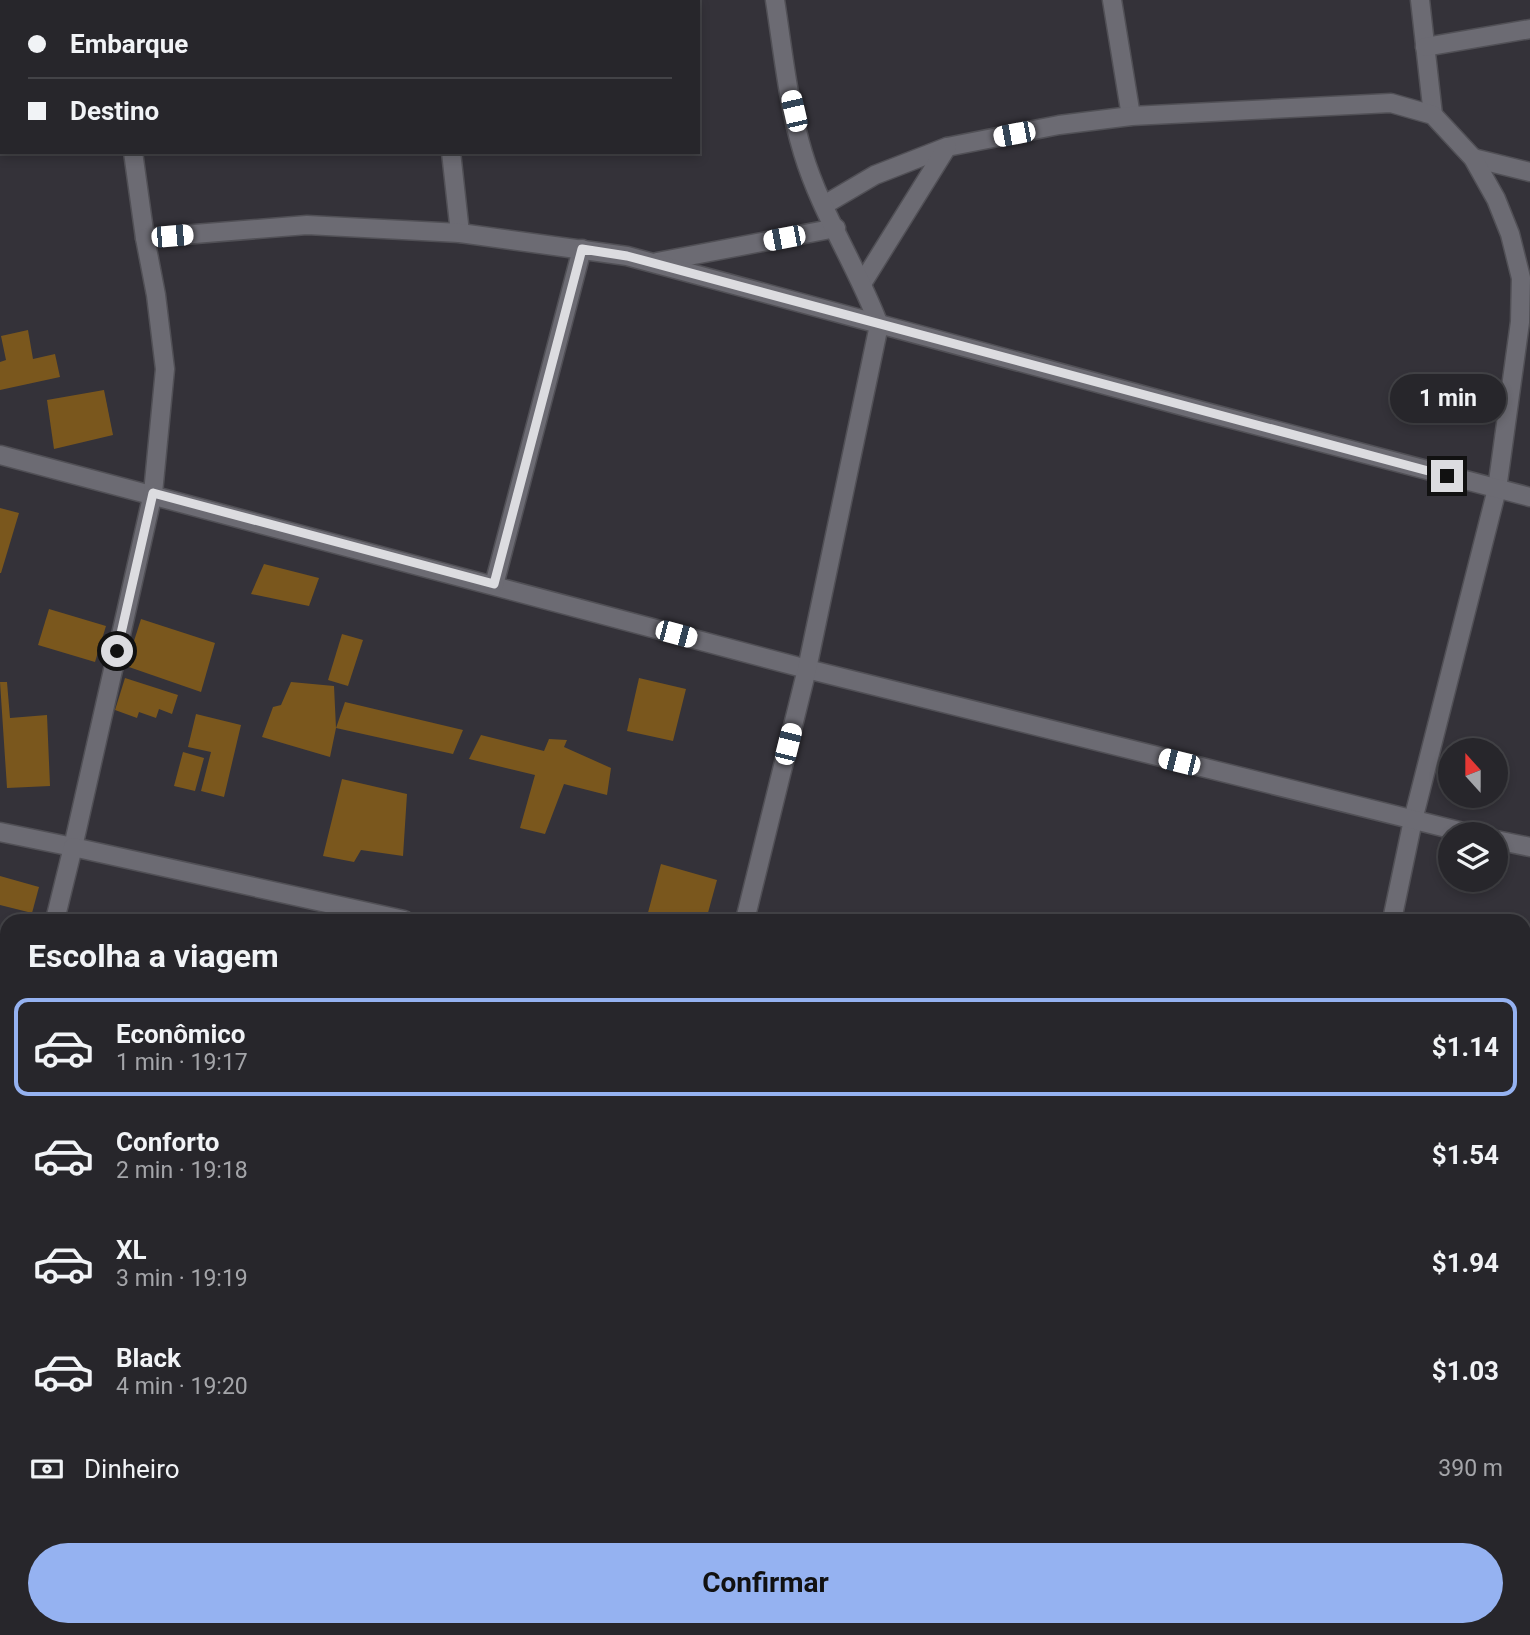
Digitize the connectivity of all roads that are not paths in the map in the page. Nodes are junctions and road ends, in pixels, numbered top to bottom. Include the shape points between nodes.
1 (775, 0) edge
2 (1112, 0) edge
3 (1420, 0) edge
4 (1530, 29) edge
5 (1426, 47) junction
6 (1433, 115) junction
7 (1131, 116) junction
8 (947, 147) junction
9 (133, 154) edge
10 (451, 154) edge
11 (1473, 158) junction
12 (1530, 173) edge
13 (824, 205) junction
14 (836, 228) junction
15 (460, 233) junction
16 (145, 238) junction
17 (582, 249) junction
18 (653, 263) junction
19 (863, 282) junction
20 (879, 325) junction
21 (0, 454) edge
22 (1497, 489) junction
23 (153, 493) junction
24 (1530, 497) edge
25 (494, 584) junction
26 (807, 669) junction
27 (1413, 820) junction
28 (1438, 826) edge
29 (0, 832) edge
30 (1508, 843) edge
31 (73, 847) junction
32 (1530, 848) edge
33 (56, 914) edge
34 (377, 914) edge
35 (746, 914) edge
36 (1393, 914) edge

1 - 13 street via 803,154
2 - 7 street
3 - 5 street
4 - 5 street
5 - 6 street
6 - 7 street via 1391,103
6 - 11 street
7 - 8 street
8 - 13 street via 875,175
8 - 19 street
9 - 16 street
10 - 15 street
11 - 12 street
11 - 22 street via 1501,211 1521,278 1520,322
13 - 14 street
14 - 18 street
14 - 19 street
15 - 16 street via 307,225
15 - 17 street
16 - 23 street via 165,369
17 - 18 street
17 - 25 street
18 - 20 street
19 - 20 street
20 - 22 street
20 - 26 street
21 - 23 street
22 - 24 street
22 - 27 street
23 - 25 street
23 - 31 street
25 - 26 street
26 - 27 street
26 - 35 street
27 - 28 street
27 - 36 street
29 - 31 street
30 - 32 street
31 - 33 street
31 - 34 street

